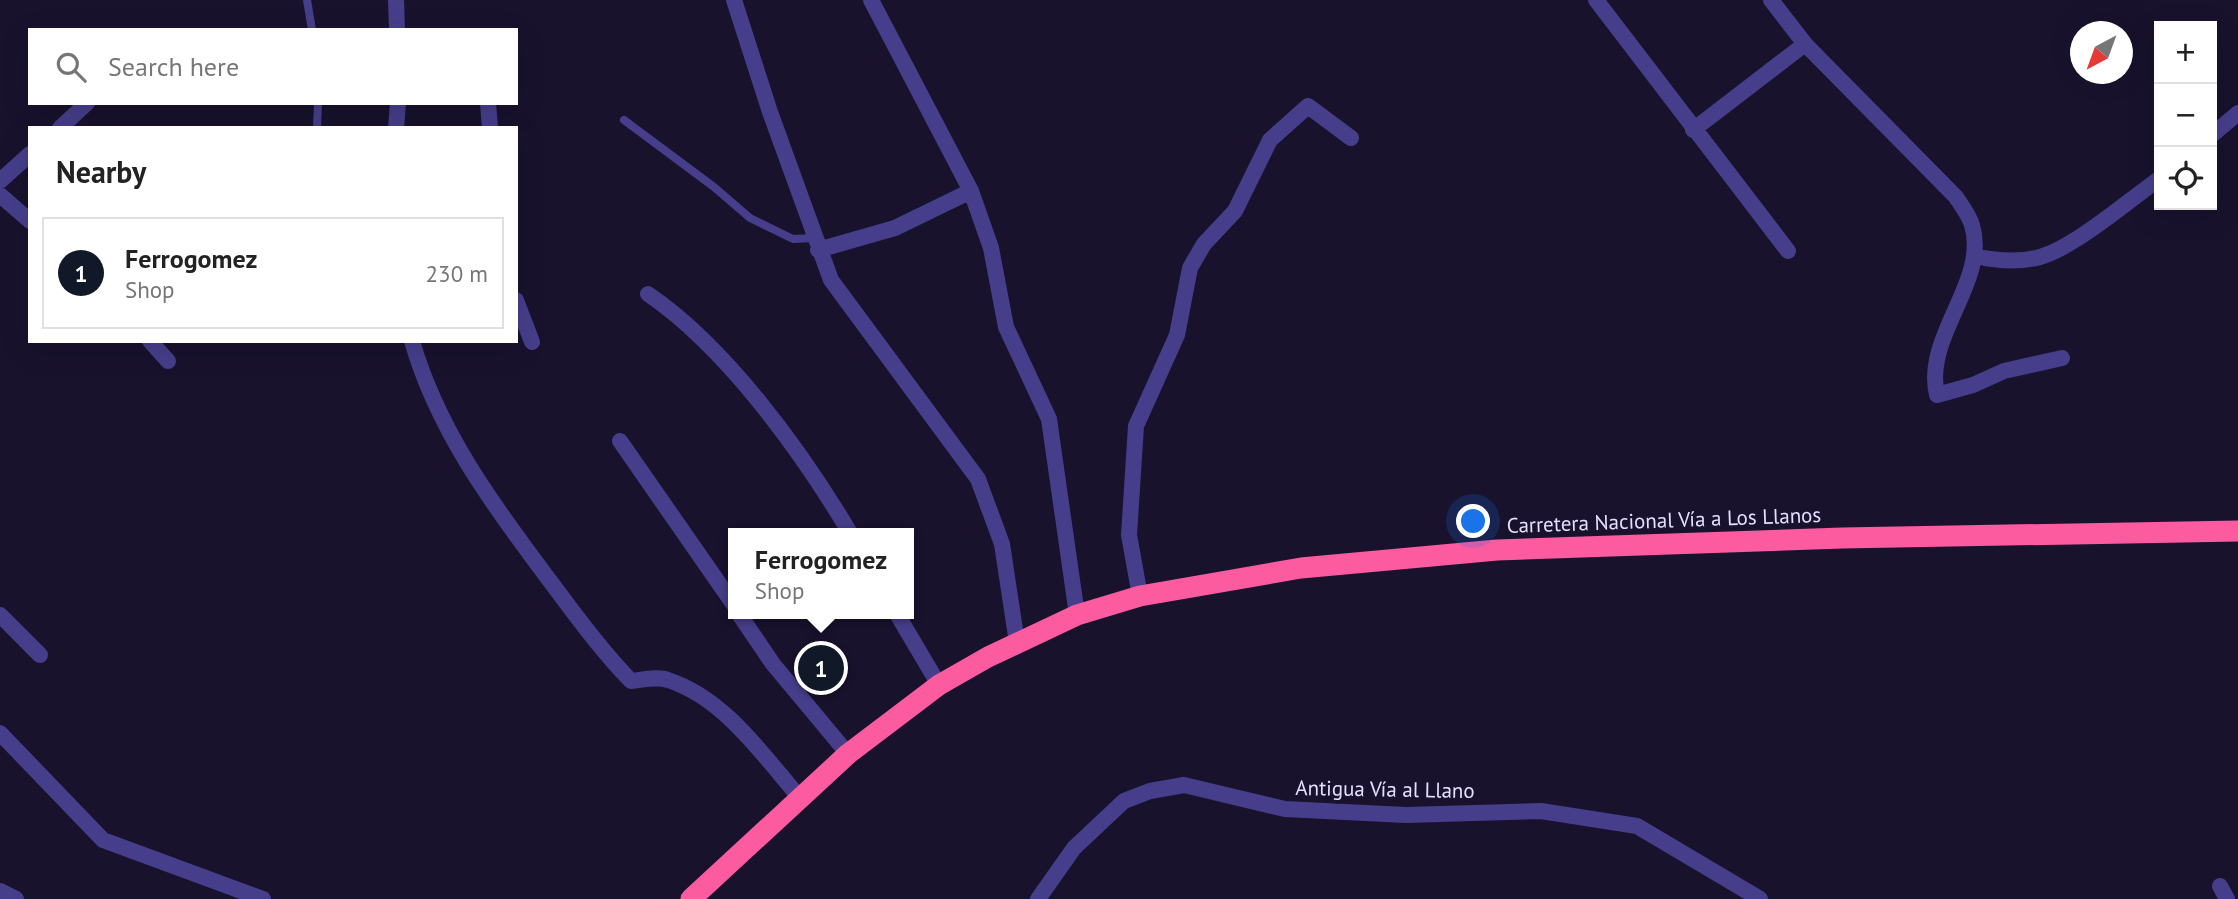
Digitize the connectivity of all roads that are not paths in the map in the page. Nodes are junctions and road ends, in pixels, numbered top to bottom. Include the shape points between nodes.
1 (307, 0) edge
2 (397, 0) edge
3 (734, 0) edge
4 (871, 0) edge
5 (1596, 0) edge
6 (1771, 0) edge
7 (312, 28) edge
8 (397, 28) edge
9 (1805, 44) junction
10 (85, 105) edge
11 (318, 105) edge
12 (398, 105) edge
13 (488, 105) edge
14 (2238, 113) edge
15 (624, 120) dead end
16 (62, 126) edge
17 (317, 126) edge
18 (396, 126) edge
19 (490, 126) edge
20 (1693, 130) junction
21 (2217, 131) edge
22 (1351, 138) dead end
23 (28, 156) edge
24 (0, 181) edge
25 (2154, 183) edge
26 (971, 191) junction
27 (0, 195) edge
28 (28, 219) edge
29 (816, 244) junction
30 (1788, 251) dead end
31 (1975, 257) junction
32 (648, 294) dead end
33 (518, 306) edge
34 (531, 342) dead end
35 (152, 343) edge
36 (413, 343) edge
37 (2062, 358) dead end
38 (168, 361) dead end
39 (620, 441) dead end
40 (846, 528) edge
41 (2238, 531) edge
42 (1140, 596) junction
43 (728, 598) edge
44 (0, 615) edge
45 (1077, 615) junction
46 (742, 619) edge
47 (900, 619) edge
48 (1017, 643) junction
49 (40, 655) dead end
50 (939, 685) junction
51 (0, 733) edge
52 (848, 754) junction
53 (799, 797) junction
54 (0, 891) edge
55 (16, 899) edge
56 (263, 899) edge
57 (691, 899) edge
58 (1038, 899) edge
59 (1760, 899) edge

1 - 7 lane
2 - 8 street
3 - 29 street
4 - 26 street
5 - 20 street
6 - 9 street
9 - 20 street
9 - 31 street via 1956,197 1972,225
10 - 16 street
11 - 17 lane
12 - 18 street
13 - 19 street
14 - 21 street
15 - 29 lane via 750,218 793,239
20 - 30 street
22 - 42 street via 1308,106 1295,114 1270,139 1235,211 1203,244 1190,268 1177,335 1136,426 1129,535
23 - 24 street
25 - 31 street via 2042,256 2003,262
26 - 29 street via 895,228
26 - 45 street via 992,248 1006,327 1049,419
27 - 28 street
29 - 48 street via 847,306 978,479 1002,544
31 - 37 street via 1937,356 1932,375 1937,395 2004,370
32 - 40 street via 703,338 755,398
33 - 34 street
35 - 38 street
36 - 53 street via 422,377 483,491 603,652 631,681 666,679 694,692 740,728
39 - 43 street
41 - 42 highway, Carretera Nacional Vía a Los Llanos via 1842,538 1497,551 1301,568
42 - 45 highway, Carretera Nacional Vía a Los Llanos
44 - 49 street
45 - 48 highway, Carretera Nacional Vía a Los Llanos
46 - 52 street via 773,664
47 - 50 street
48 - 50 highway, Carretera Nacional Vía a Los Llanos
50 - 52 highway, Carretera Nacional Vía a Los Llanos
51 - 56 street via 103,840
52 - 53 highway, Carretera Nacional Vía a Los Llanos
53 - 57 highway, Carretera Nacional Vía a Los Llanos
54 - 55 street
58 - 59 street, Antigua Vía al Llano via 1074,848 1124,801 1184,785 1285,809 1406,814 1541,811 1637,826

